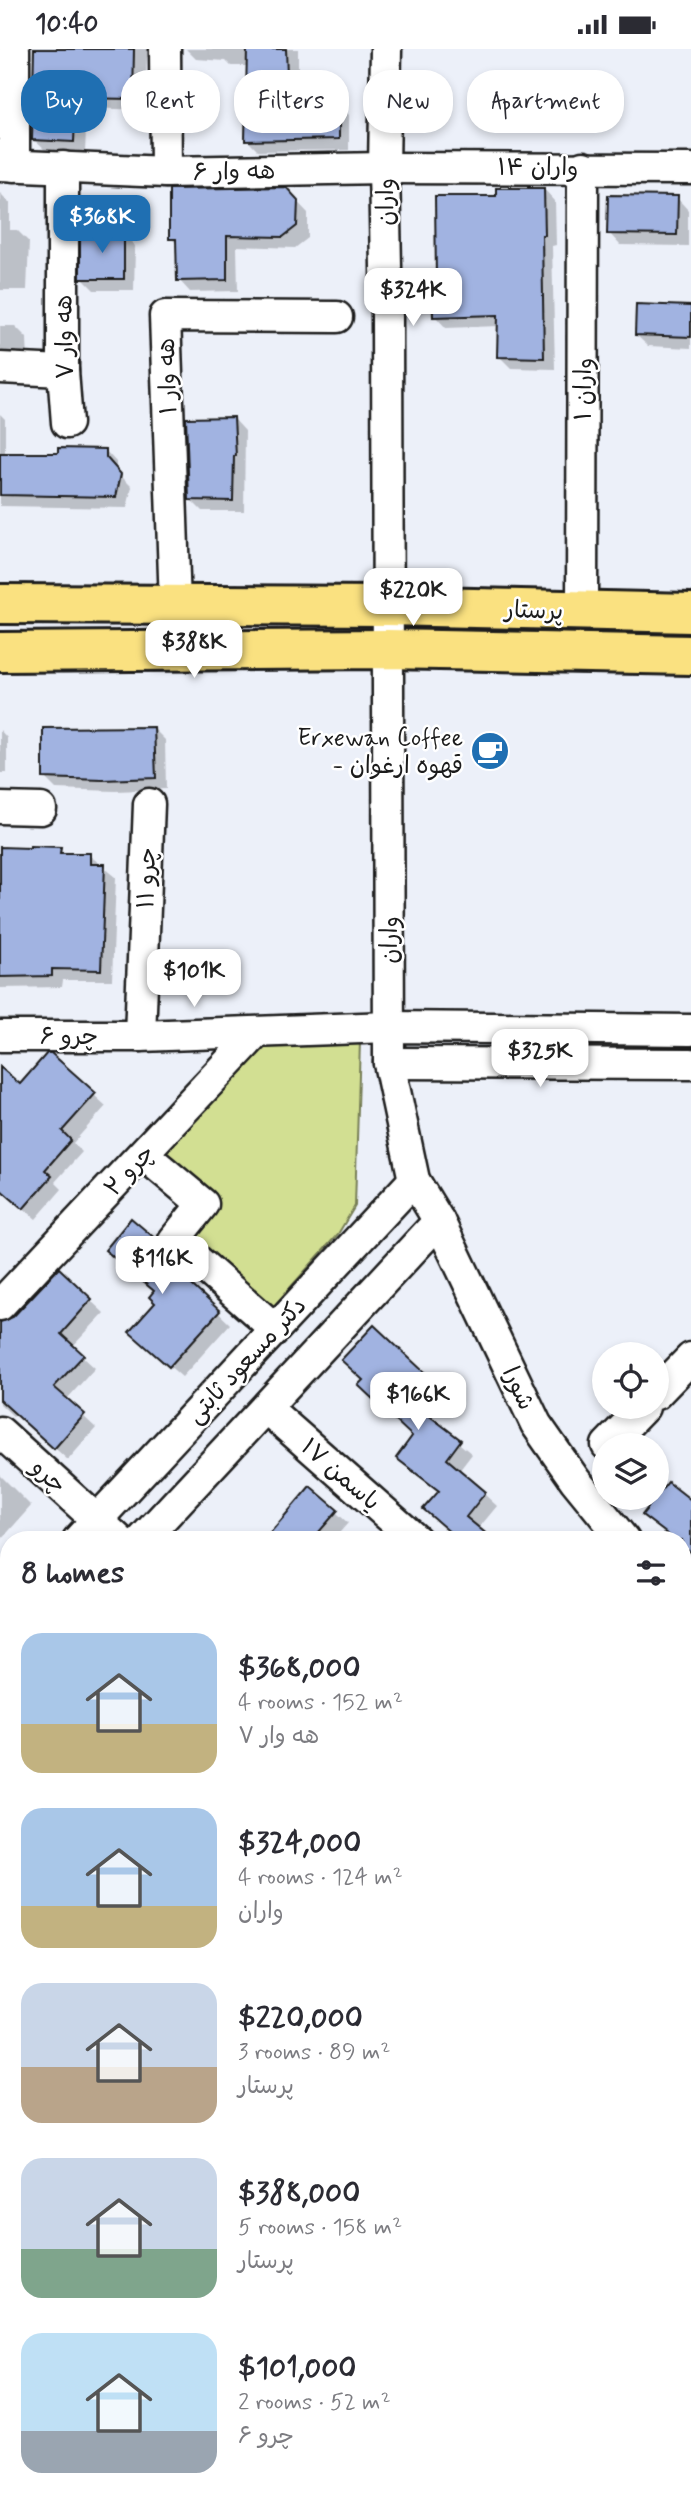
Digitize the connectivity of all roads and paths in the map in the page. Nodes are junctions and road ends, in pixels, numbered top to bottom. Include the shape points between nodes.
1 (14, 49) edge
2 (165, 49) edge
3 (386, 49) edge
4 (7, 165) edge
5 (63, 167) junction
6 (583, 167) junction
7 (384, 168) junction
8 (691, 169) edge
9 (166, 172) junction
10 (337, 317) dead end
11 (0, 368) edge
12 (63, 371) junction
13 (67, 423) dead end
14 (0, 604) edge
15 (175, 606) junction
16 (388, 606) junction
17 (582, 612) junction
18 (691, 613) edge
19 (387, 649) junction
20 (0, 652) edge
21 (691, 655) edge
22 (149, 804) dead end
23 (0, 808) edge
24 (41, 809) dead end
25 (389, 1027) junction
26 (691, 1030) edge
27 (256, 1033) junction
28 (0, 1035) edge
29 (140, 1036) junction
30 (388, 1063) junction
31 (691, 1064) edge
32 (143, 1154) junction
33 (414, 1180) junction
34 (439, 1221) junction
35 (0, 1305) edge
36 (275, 1329) junction
37 (691, 1358) edge
38 (669, 1381) edge
39 (266, 1408) junction
40 (632, 1419) edge
41 (0, 1432) edge
42 (619, 1433) edge
43 (592, 1462) edge
44 (575, 1481) junction
45 (88, 1529) edge
46 (150, 1531) edge
47 (406, 1531) edge
48 (617, 1531) edge

1 - 4 street
2 - 9 street
3 - 7 street, واران
4 - 5 street, هه وار ۶
5 - 9 street, هه وار ۶
5 - 12 street, هه وار ۷
6 - 7 street, واران ۱۴
6 - 8 street, واران ۱۴
6 - 17 street, واران ۱
7 - 9 street, هه وار ۶
7 - 16 street, واران
10 - 15 street, هه وار ۱ via 166,316
11 - 12 street
12 - 13 street, هه وار ۷
14 - 15 main road, پرستار
15 - 16 main road, پرستار
16 - 17 main road, پرستار
16 - 19 street
17 - 18 main road, پرستار
19 - 20 main road, پرستار
19 - 21 main road, پرستار
19 - 25 street, واران
22 - 29 street, چرو ۱۱
23 - 24 street
25 - 26 street, چرو ۶
25 - 27 street, چرو ۶
25 - 30 street, واران
27 - 29 street, چرو ۶
27 - 32 street, چرو ۲
28 - 29 street, چرو ۶
30 - 31 street
30 - 33 street, واران
32 - 35 street, چرو ۲
32 - 36 street via 203,1204 174,1240
33 - 34 street, واران
33 - 36 street, دکتر مسعود ثابتی
34 - 39 street, دکتر مسعود ثابتی
34 - 44 street, شورا via 536,1424
36 - 45 street, دکتر مسعود ثابتی
37 - 38 street
39 - 46 street, دکتر مسعود ثابتی
39 - 47 street, یاسمن ۱۷
40 - 42 street
41 - 45 street, چرو
43 - 44 street
44 - 48 street, شورا

